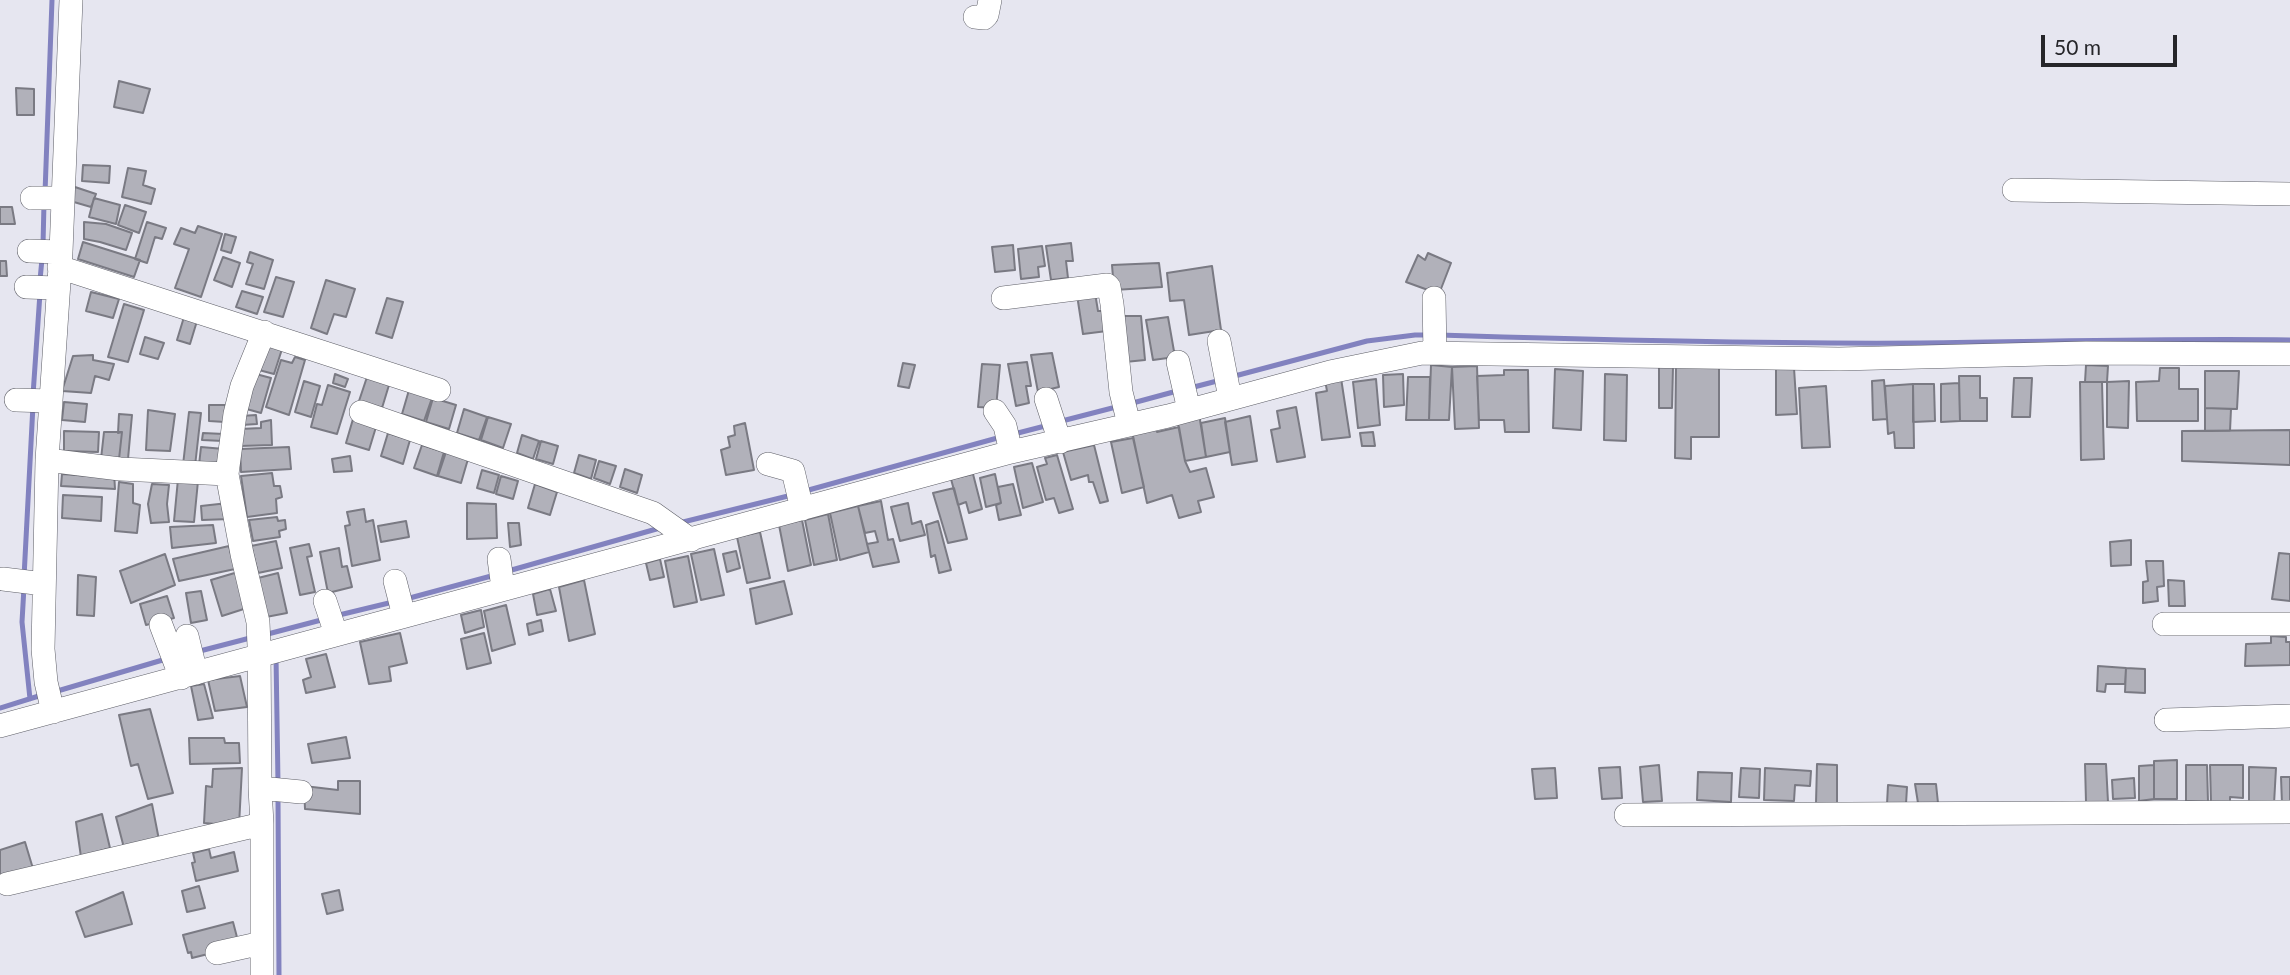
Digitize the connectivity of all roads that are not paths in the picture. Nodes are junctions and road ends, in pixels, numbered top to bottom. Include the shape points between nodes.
1 (71, 0) edge
2 (990, 0) edge
3 (975, 17) dead end
4 (2014, 190) dead end
5 (2290, 194) edge
6 (44, 269) junction
7 (1003, 298) dead end
8 (1434, 308) dead end
9 (264, 332) junction
10 (1219, 341) dead end
11 (1435, 349) junction
12 (2290, 354) edge
13 (439, 390) dead end
14 (1229, 393) junction
15 (1126, 411) junction
16 (361, 412) dead end
17 (47, 460) junction
18 (768, 464) dead end
19 (227, 474) junction
20 (802, 506) junction
21 (690, 540) junction
22 (2164, 624) dead end
23 (2290, 624) edge
24 (269, 651) junction
25 (50, 699) junction
26 (2290, 716) edge
27 (2166, 720) dead end
28 (0, 726) edge
29 (2290, 812) edge
30 (1626, 815) dead end
31 (262, 824) junction
32 (7, 884) dead end
33 (262, 943) junction
34 (217, 953) dead end
35 (262, 975) edge

1 - 6 street via 46,198
2 - 3 street via 987,15
4 - 5 street
6 - 9 street
6 - 17 street via 33,400
7 - 15 street via 1107,285
8 - 11 street
9 - 13 street
9 - 19 street via 242,386
10 - 14 street
11 - 12 street via 1825,359
11 - 14 street
14 - 15 street via 1184,388
15 - 20 street via 1005,433
16 - 21 street via 653,513
17 - 19 street
17 - 25 street via 26,582
18 - 20 street via 793,471
19 - 24 street via 258,622
20 - 21 street
21 - 24 street via 501,572 399,598 330,617
22 - 23 street
24 - 25 street via 182,654
24 - 31 street via 278,790
25 - 28 street
26 - 27 street
29 - 30 street
31 - 32 street
31 - 33 street
33 - 34 street
33 - 35 street

